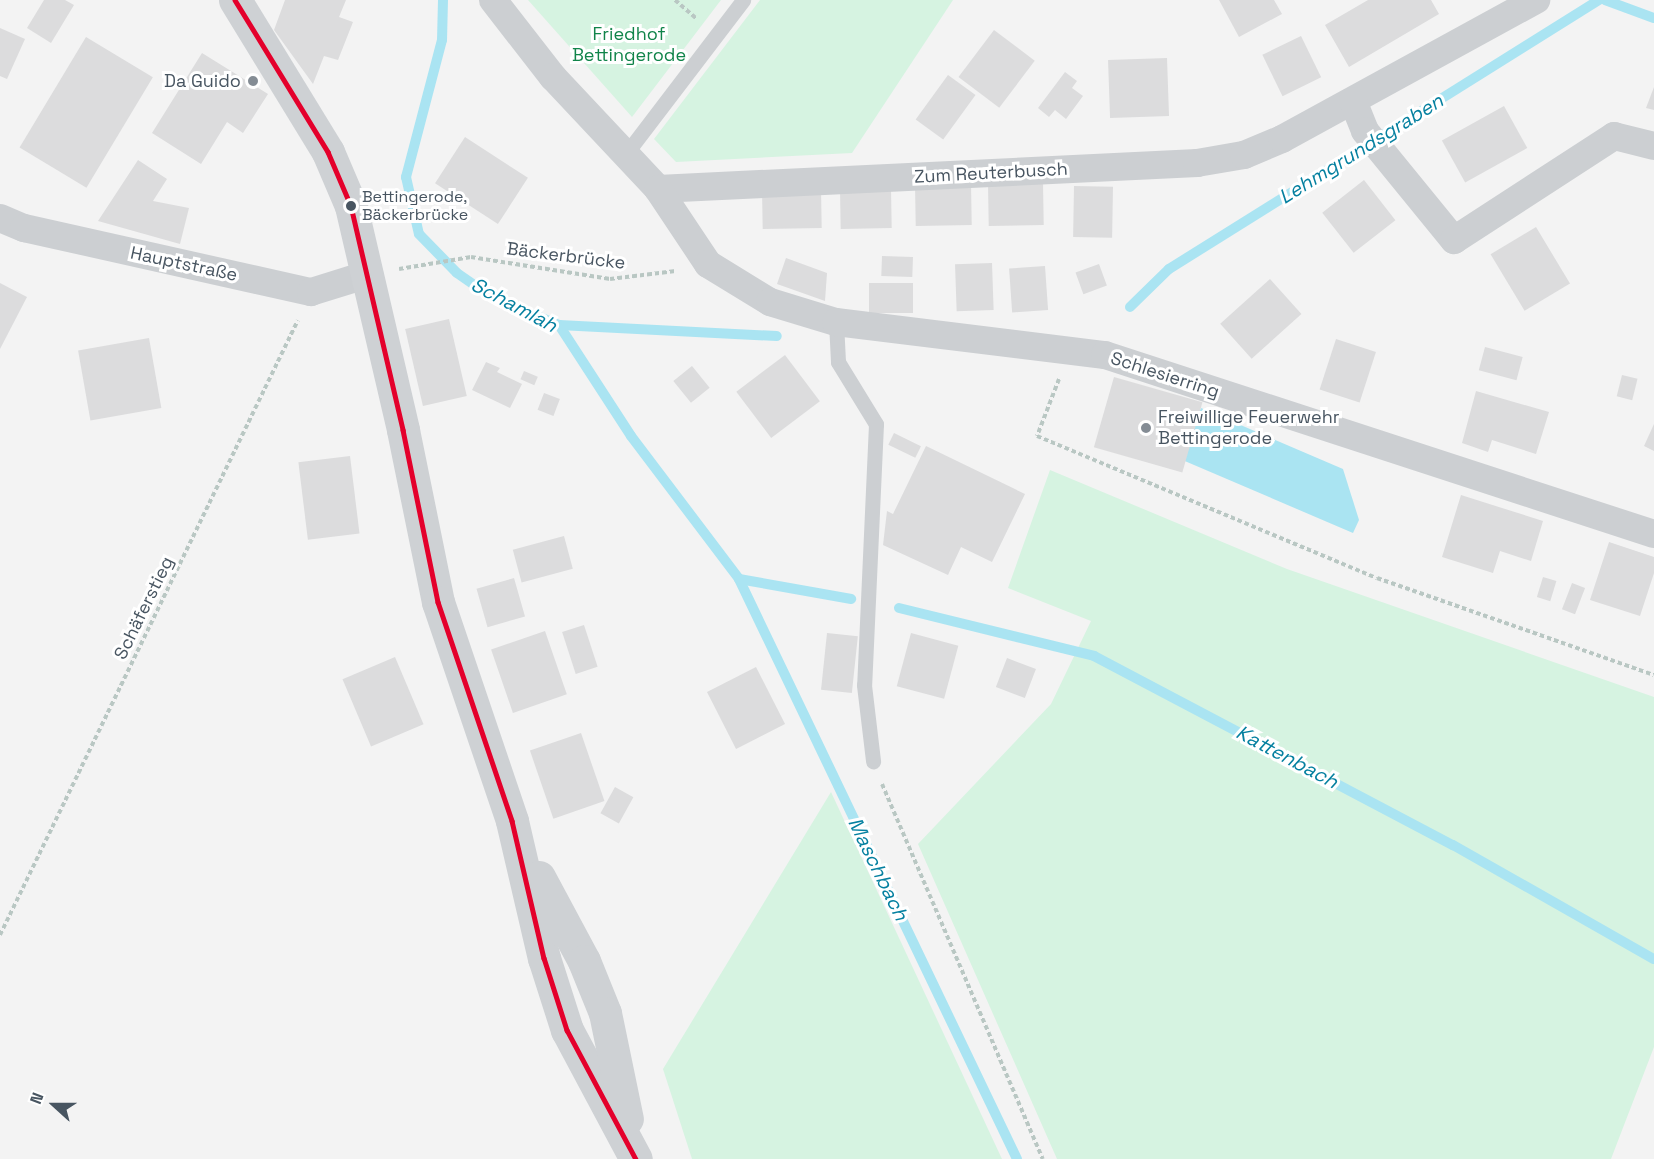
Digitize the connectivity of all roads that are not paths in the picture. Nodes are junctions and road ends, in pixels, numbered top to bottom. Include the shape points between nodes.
1 (235, 0) edge
2 (493, 0) edge
3 (743, 0) edge
4 (1536, 0) edge
5 (1353, 100) junction
6 (1654, 146) edge
7 (625, 155) junction
8 (658, 189) junction
9 (0, 218) edge
10 (369, 274) junction
11 (836, 321) junction
12 (1654, 534) edge
13 (873, 761) road end
14 (634, 1153) edge

1 - 10 street via 328,152 351,206
2 - 7 street via 553,77
3 - 7 lane
4 - 5 street, Zum Reuterbusch
5 - 6 street via 1373,140 1454,240 1614,136
5 - 8 street, Zum Reuterbusch via 1244,155 1197,163
7 - 8 street
8 - 11 street, Schlesierring via 708,264 770,302
9 - 10 street, Hauptstraße via 24,228 311,292
10 - 14 street via 438,602 512,821 544,958 567,1030
11 - 12 street, Schlesierring via 1105,355
11 - 13 lane via 838,362 876,424 864,684

